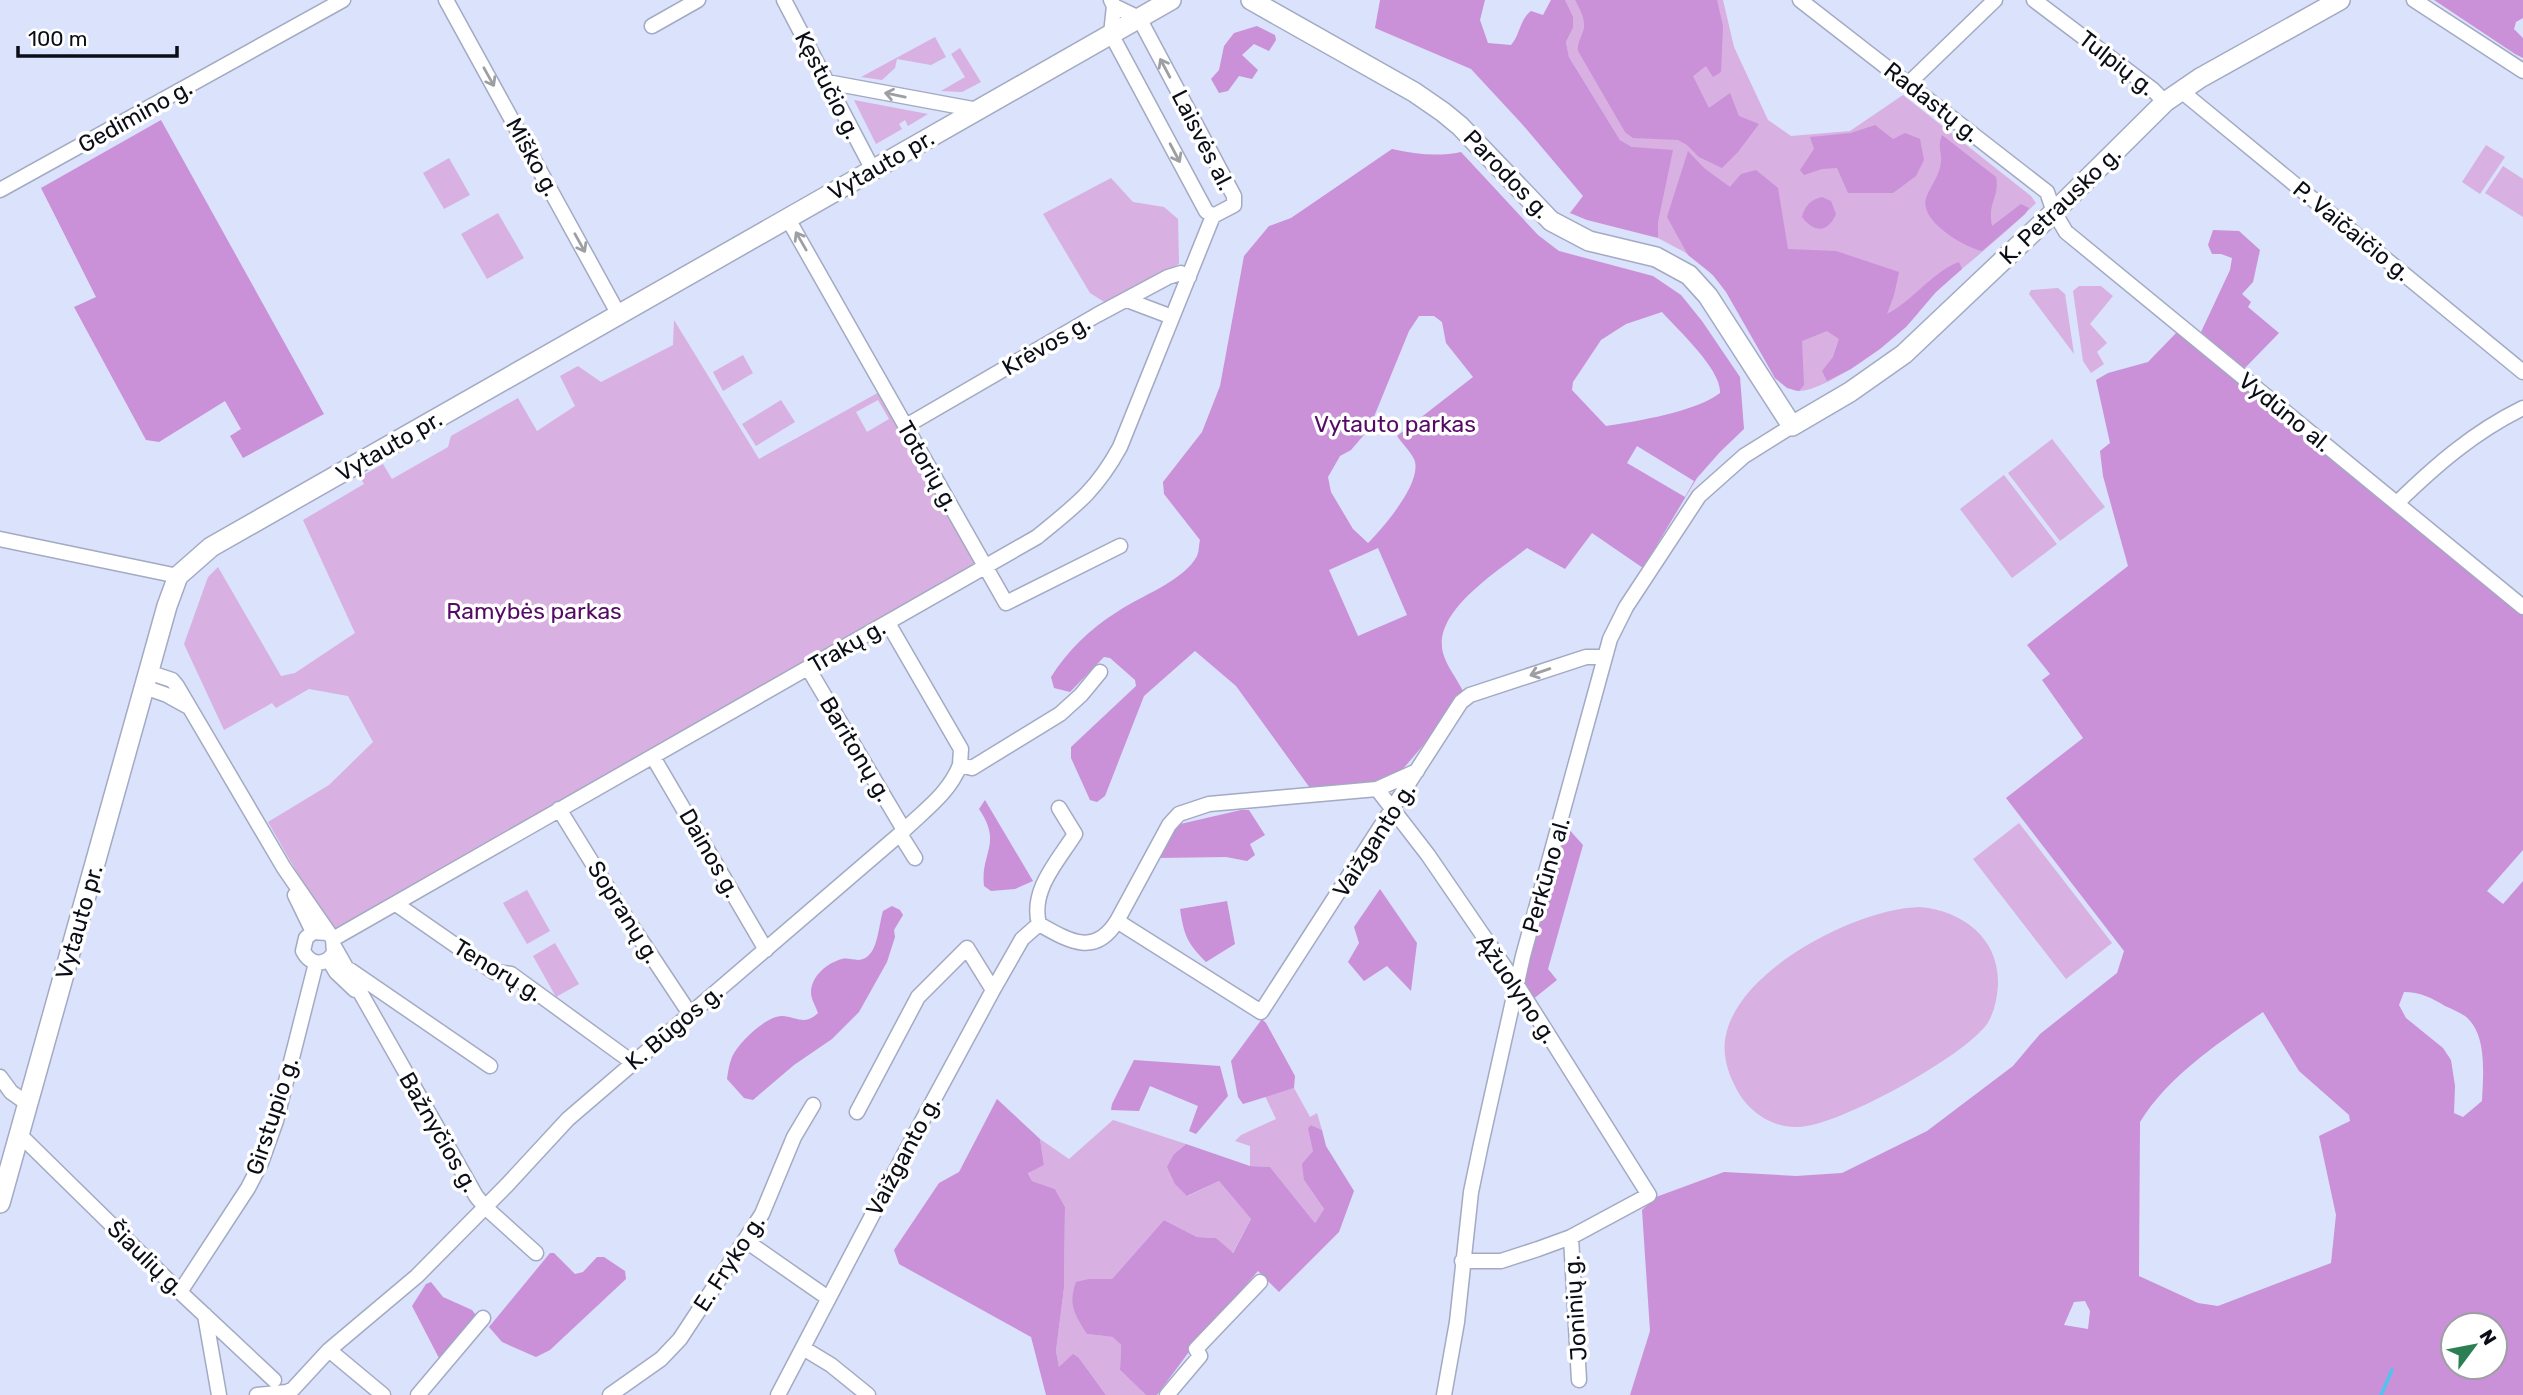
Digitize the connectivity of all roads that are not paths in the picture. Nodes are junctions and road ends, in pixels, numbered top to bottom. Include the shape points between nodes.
1 (343, 0) edge
2 (446, 0) edge
3 (698, 0) edge
4 (784, 0) edge
5 (1171, 0) edge
6 (1800, 0) edge
7 (1995, 0) edge
8 (2034, 0) edge
9 (2340, 0) edge
10 (2414, 0) edge
11 (1259, 2) edge
12 (1112, 3) edge
13 (1139, 18) junction
14 (652, 26) dead end
15 (1111, 34) junction
16 (2523, 71) edge
17 (827, 82) junction
18 (1909, 83) junction
19 (2173, 96) junction
20 (978, 110) junction
21 (873, 170) junction
22 (0, 190) edge
23 (2054, 212) junction
24 (1213, 216) junction
25 (788, 219) junction
26 (1189, 277) junction
27 (1127, 300) junction
28 (619, 315) junction
29 (1172, 317) junction
30 (2523, 372) edge
31 (2523, 408) edge
32 (906, 426) junction
33 (1792, 426) junction
34 (2398, 503) junction
35 (0, 538) edge
36 (1120, 546) dead end
37 (986, 568) junction
38 (178, 576) junction
39 (2523, 607) edge
40 (888, 623) junction
41 (1605, 657) junction
42 (808, 668) junction
43 (1100, 672) dead end
44 (146, 680) junction
45 (653, 757) junction
46 (960, 765) junction
47 (1419, 771) junction
48 (1377, 789) junction
49 (1059, 808) dead end
50 (559, 809) junction
51 (1393, 810) junction
52 (902, 832) junction
53 (915, 858) dead end
54 (396, 904) junction
55 (1117, 921) junction
56 (1039, 924) junction
57 (325, 946) junction
58 (766, 950) junction
59 (349, 970) junction
60 (1517, 985) junction
61 (993, 990) junction
62 (361, 996) junction
63 (690, 1014) junction
64 (632, 1062) junction
65 (490, 1066) dead end
66 (0, 1077) edge
67 (28, 1104) junction
68 (813, 1105) dead end
69 (858, 1112) dead end
70 (19, 1134) junction
71 (0, 1203) edge
72 (485, 1207) junction
73 (1571, 1237) junction
74 (746, 1241) junction
75 (536, 1253) dead end
76 (1462, 1261) junction
77 (1260, 1282) dead end
78 (180, 1292) junction
79 (828, 1298) junction
80 (205, 1315) junction
81 (483, 1318) dead end
82 (803, 1348) junction
83 (329, 1350) junction
84 (274, 1380) dead end
85 (1580, 1380) dead end
86 (219, 1395) edge
87 (257, 1395) edge
88 (383, 1395) edge
89 (418, 1395) edge
90 (610, 1395) edge
91 (778, 1395) edge
92 (868, 1395) edge
93 (1167, 1395) edge
94 (1444, 1395) edge

1 - 22 street, Gedimino g.
2 -> 28 street, Miško g.
3 - 14 street
4 - 17 street, Kęstučio g.
5 - 13 main road, Vytauto pr.
6 - 18 street, Radastų g.
7 - 18 street
8 - 19 street, Tulpių g. via 2152,89
9 - 19 main road, K. Petrausko g.
10 - 16 street
11 - 33 main road, Parodos g. via 1443,112 1551,221 1589,241 1656,257 1689,275 1708,296
12 - 13 street
12 - 15 street
13 - 15 main road, Vytauto pr.
24 -> 13 street, Laisvės al. via 1234,205 1234,196
15 - 20 main road, Vytauto pr.
15 -> 24 street, Laisvės al. via 1206,211
20 -> 17 street
17 - 21 street, Kęstučio g.
18 - 23 street, Radastų g. via 2047,192
19 - 23 main road, K. Petrausko g.
19 - 30 street, P. Vaičaičio g.
20 - 21 main road, Vytauto pr.
21 - 25 main road, Vytauto pr.
23 - 33 main road, K. Petrausko g. via 1904,354
23 - 34 street, Vydūno al. via 2066,232
24 - 26 street, Trakų g.
25 - 28 main road, Vytauto pr.
32 -> 25 street, Totorių g.
26 - 27 street, Krėvos g. via 1181,273 1168,277
26 - 29 street, Trakų g.
27 - 29 street
27 - 32 street, Krėvos g.
28 - 38 main road, Vytauto pr. via 211,547
29 - 37 street, Trakų g. via 1105,474 1086,497 1037,537
31 - 34 street via 2458,447
32 - 37 street, Totorių g.
33 - 41 street, Perkūno al. via 1744,456 1699,496 1622,615
34 - 39 street, Vydūno al.
35 - 38 street
36 - 37 street, Totorių g. via 1006,603
37 - 40 street, Trakų g.
38 - 44 main road, Vytauto pr.
40 - 42 street, Trakų g.
40 - 46 street via 961,749
41 -> 47 street, Vaižganto g. via 1586,657 1465,698
41 - 60 street, Perkūno al.
42 - 45 street, Trakų g.
42 - 52 street, Baritonų g.
43 - 46 street via 1048,723 972,768
44 - 57 street, Bažnyčios g. via 172,680 308,901
44 - 67 main road, Vytauto pr.
45 - 50 street, Trakų g.
45 - 58 street, Dainos g.
46 - 52 street, K. Būgos g. via 939,797
47 - 48 street, Vaižganto g.
47 - 51 street, Vaižganto g.
48 - 51 street, Ąžuolyno g.
48 - 55 street, Vaižganto g. via 1209,804 1179,814
49 - 56 street via 1075,834 1041,887
50 - 54 street, Trakų g.
50 - 63 street, Sopranų g.
51 - 55 street, Vaižganto g. via 1261,1012
51 - 60 street, Ąžuolyno g.
52 - 53 street, Baritonų g.
52 - 58 street, K. Būgos g.
54 - 57 street, Trakų g.
54 - 64 street, Tenorų g. via 494,972 511,974
55 - 56 street, Vaižganto g. via 1106,937 1083,943
56 - 61 street, Vaižganto g. via 1022,939
57 - 59 street, Bažnyčios g.
57 - 62 street, Bažnyčios g. via 337,972
57 - 78 street, Girstupio g. via 261,1163
58 - 63 street, K. Būgos g.
59 - 62 street, Bažnyčios g.
59 - 65 street, Bažnyčios g.
60 - 73 street, Ąžuolyno g. via 1648,1195
60 - 76 street, Perkūno al. via 1471,1192
61 - 69 street via 967,948 918,997
61 - 79 street, Vaižganto g.
62 - 72 street, Bažnyčios g.
63 - 64 street, K. Būgos g.
64 - 72 street, K. Būgos g. via 568,1119
66 - 67 street
67 - 70 main road, Vytauto pr.
68 - 74 street, E. Fryko g.
70 - 71 main road, Vytauto pr.
70 - 78 street, Šiaulių g.
72 - 75 street, Bažnyčios g.
72 - 83 street, K. Būgos g. via 417,1276
73 - 76 street via 1501,1261
73 - 85 street, Joninių g.
74 - 79 street
74 - 90 street, E. Fryko g. via 680,1339 661,1359
76 - 94 street, Perkūno al.
77 - 93 street via 1196,1349 1200,1356
78 - 80 street, Šiaulių g.
79 - 82 street, Vaižganto g.
80 - 84 street, Šiaulių g.
80 - 86 street
81 - 89 street
82 - 91 street, Vaižganto g.
82 - 92 street
83 - 87 street, K. Būgos g. via 293,1389
83 - 88 street

